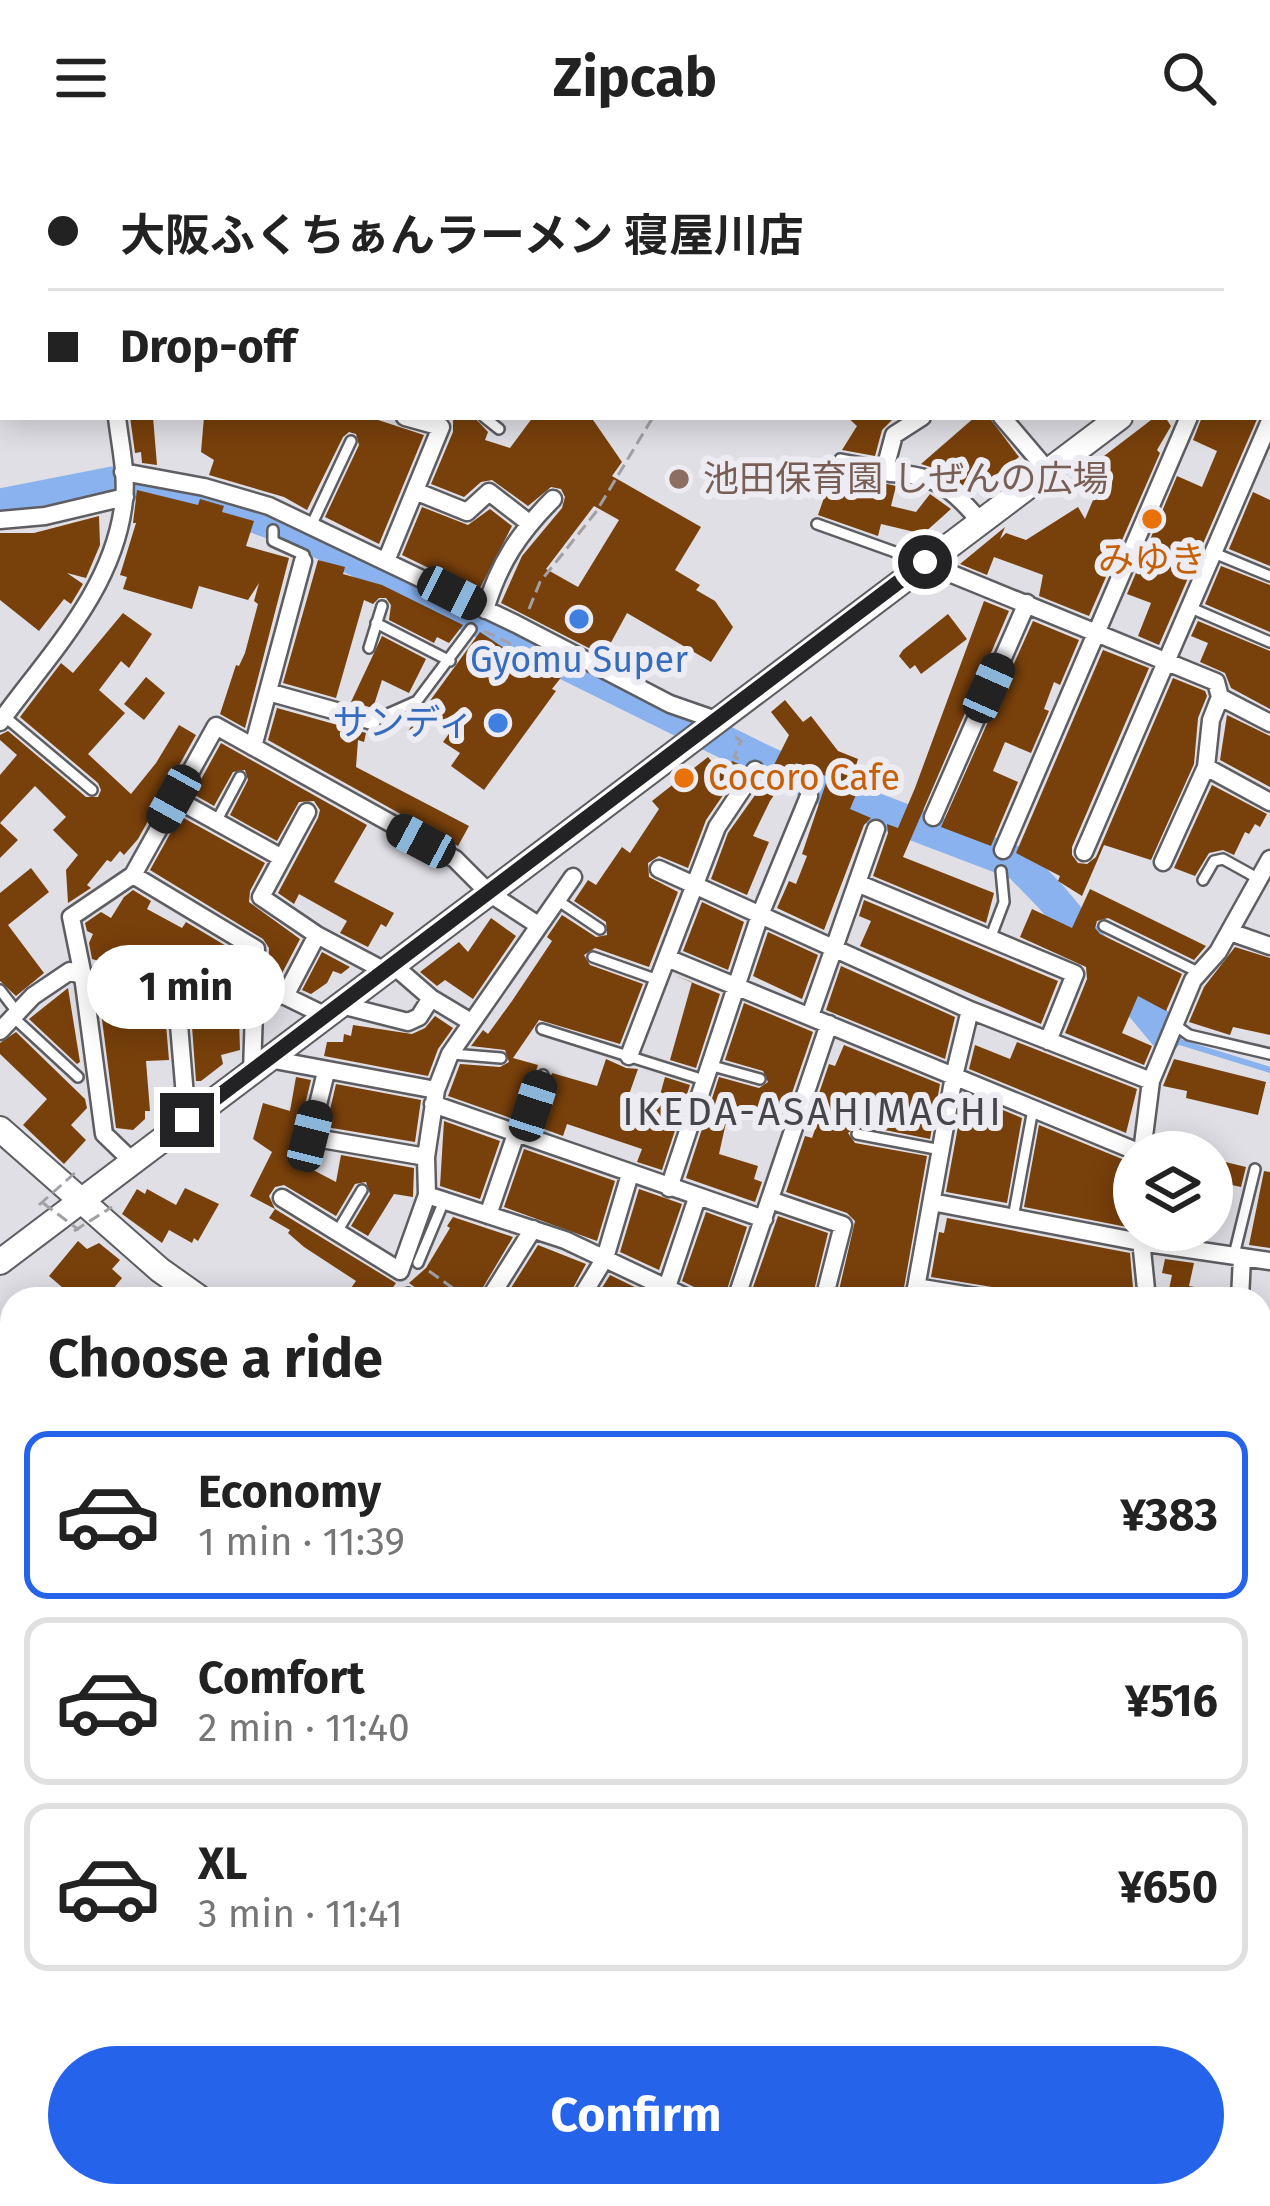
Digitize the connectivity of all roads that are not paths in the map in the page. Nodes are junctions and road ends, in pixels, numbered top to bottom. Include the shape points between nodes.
1 (117, 420) edge
2 (488, 420) edge
3 (917, 420) edge
4 (1005, 420) edge
5 (1116, 420) edge
6 (1188, 420) edge
7 (1270, 421) edge
8 (446, 422) edge
9 (499, 429) dead end
10 (351, 442) dead end
11 (840, 459) dead end
12 (889, 469) junction
13 (1048, 471) junction
14 (124, 483) junction
15 (415, 491) junction
16 (554, 499) dead end
17 (0, 520) edge
18 (980, 521) junction
19 (529, 523) junction
20 (818, 524) dead end
21 (311, 526) junction
22 (273, 530) dead end
23 (1214, 553) junction
24 (303, 561) joint
25 (386, 561) junction
26 (925, 562) junction
27 (1270, 577) edge
28 (1027, 603) junction
29 (382, 606) dead end
30 (1191, 608) junction
31 (485, 610) junction
32 (376, 623) junction
33 (471, 629) road end
34 (1098, 631) junction
35 (1270, 642) edge
36 (368, 648) dead end
37 (450, 661) junction
38 (1168, 661) junction
39 (268, 692) junction
40 (1220, 697) junction
41 (2, 719) edge
42 (372, 721) joint
43 (1270, 723) edge
44 (713, 729) junction
45 (254, 747) junction
46 (1206, 766) junction
47 (755, 770) dead end
48 (241, 777) dead end
49 (92, 790) dead end
50 (808, 796) dead end
51 (174, 799) junction
52 (1270, 802) edge
53 (307, 812) dead end
54 (933, 817) dead end
55 (216, 821) junction
56 (876, 829) dead end
57 (1003, 850) dead end
58 (1084, 852) dead end
59 (282, 858) junction
60 (1163, 862) dead end
61 (659, 869) dead end
62 (1266, 870) edge
63 (1001, 871) dead end
64 (133, 874) junction
65 (573, 877) dead end
66 (1203, 880) dead end
67 (857, 883) junction
68 (694, 884) junction
69 (489, 893) junction
70 (556, 900) junction
71 (760, 915) junction
72 (538, 925) junction
73 (1104, 926) dead end
74 (600, 929) dead end
75 (1230, 932) junction
76 (317, 935) junction
77 (990, 938) junction
78 (1270, 946) edge
79 (833, 948) junction
80 (592, 957) dead end
81 (667, 958) junction
82 (389, 968) junction
83 (1200, 973) junction
84 (83, 976) junction
85 (184, 976) dead end
86 (658, 980) junction
87 (735, 986) junction
88 (0, 990) edge
89 (255, 992) junction
90 (285, 996) junction
91 (431, 998) junction
92 (970, 1010) junction
93 (334, 1011) junction
94 (178, 1012) junction
95 (810, 1016) junction
96 (10, 1020) edge
97 (471, 1022) junction
98 (829, 1024) junction
99 (1175, 1025) junction
100 (542, 1029) dead end
101 (1048, 1041) junction
102 (450, 1054) junction
103 (1270, 1054) edge
104 (629, 1056) junction
105 (501, 1058) dead end
106 (261, 1066) junction
107 (326, 1072) junction
108 (707, 1072) junction
109 (544, 1075) dead end
110 (954, 1076) junction
111 (78, 1077) dead end
112 (760, 1079) dead end
113 (1151, 1082) junction
114 (435, 1097) junction
115 (1033, 1108) junction
116 (187, 1120) junction
117 (0, 1129) edge
118 (1143, 1131) edge
119 (857, 1134) dead end
120 (520, 1135) junction
121 (1113, 1141) edge
122 (941, 1150) junction
123 (425, 1157) junction
124 (132, 1161) junction
125 (1255, 1169) dead end
126 (631, 1174) junction
127 (669, 1188) junction
128 (362, 1190) dead end
129 (282, 1198) dead end
130 (435, 1198) junction
131 (697, 1198) junction
132 (770, 1200) junction
133 (932, 1202) junction
134 (81, 1203) junction
135 (488, 1215) junction
136 (1012, 1218) junction
137 (764, 1220) junction
138 (533, 1229) junction
139 (337, 1232) junction
140 (1113, 1232) edge
141 (1141, 1251) edge
142 (1213, 1251) edge
143 (1238, 1256) junction
144 (605, 1258) junction
145 (1270, 1261) edge
146 (0, 1262) edge
147 (418, 1263) road end
148 (184, 1287) edge
149 (497, 1287) edge
150 (587, 1287) edge
151 (654, 1287) edge
152 (668, 1287) edge
153 (740, 1287) edge
154 (827, 1287) edge
155 (916, 1287) edge
156 (1145, 1287) edge
157 (1239, 1287) edge

1 - 14 street
2 - 9 lane
3 - 12 street via 894,434
4 - 13 street
5 - 13 street
6 - 34 street
7 - 23 street
8 - 15 street
10 - 21 lane
11 - 12 lane
12 - 18 street via 937,481
13 - 18 street
14 - 17 street via 45,516
14 - 21 street via 204,487
14 - 41 street via 112,560 78,620
15 - 19 street via 467,512 489,492
15 - 25 street
16 - 19 street
18 - 26 street
19 - 31 street via 496,572
20 - 26 lane
21 - 25 street
22 - 24 lane via 273,541
23 - 27 lane
23 - 30 street
24 - 39 street
25 - 31 street
26 - 28 street
26 - 44 street
28 - 34 street
28 - 54 street
29 - 32 lane
30 - 35 lane
30 - 38 street
31 - 44 street
32 - 36 lane
32 - 37 lane
33 - 37 lane
34 - 38 street
34 - 57 street
37 - 42 lane via 417,701
38 - 40 street via 1216,682
38 - 58 street
39 - 42 street
39 - 45 street
40 - 43 street
40 - 46 street
41 - 49 lane
44 - 69 street
45 - 51 street via 216,726
45 - 69 street via 455,859
46 - 52 street
46 - 60 street
47 - 68 street via 717,827
48 - 55 lane
50 - 71 street
51 - 55 street
51 - 64 street
53 - 59 street
55 - 59 street
56 - 67 street
59 - 76 street via 261,897
61 - 68 street
62 - 66 lane via 1214,861
62 - 75 street
63 - 77 lane via 1004,902
64 - 84 street via 71,916
64 - 89 street via 256,949
65 - 70 street
67 - 77 street
67 - 79 street
68 - 71 street
68 - 81 street
69 - 72 street
69 - 82 street
70 - 72 street
70 - 74 lane
71 - 79 street
71 - 87 street
72 - 97 street
73 - 83 lane
75 - 78 street
75 - 83 street
76 - 82 street
76 - 90 street
77 - 101 street via 1075,974
79 - 92 street
79 - 95 street
80 - 86 lane
81 - 86 street
81 - 87 street
82 - 91 street
82 - 93 street
83 - 99 street
84 - 94 street
84 - 96 street via 62,974
84 - 124 street via 104,1134
85 - 94 street
86 - 104 street
87 - 95 street
87 - 108 street
88 - 96 lane
89 - 90 street
89 - 106 street
90 - 93 street
91 - 93 street via 408,1022
91 - 97 street
92 - 101 street
92 - 110 street
93 - 106 street
94 - 116 street
95 - 98 street
96 - 111 lane
97 - 102 street
98 - 110 street
98 - 132 street
99 - 103 lane
99 - 113 street
100 - 104 lane
101 - 113 street
102 - 105 lane
102 - 114 street
104 - 108 lane
106 - 107 street
106 - 116 street
107 - 114 street
107 - 123 street via 310,1136
108 - 112 lane
108 - 127 street
109 - 120 lane
110 - 115 street
110 - 122 street
113 - 118 street
114 - 120 street
114 - 123 street
115 - 121 street
115 - 136 lane
116 - 124 street
117 - 134 street
119 - 122 lane
120 - 126 street
120 - 135 street
122 - 133 street
123 - 130 street
124 - 134 street
125 - 143 lane
126 - 127 street
126 - 144 street
127 - 131 street
128 - 139 lane
129 - 139 street
130 - 135 street
130 - 139 street via 400,1271
130 - 147 lane
131 - 137 street
131 - 152 street
132 - 137 street
132 - 154 street via 843,1225
133 - 136 street
133 - 155 street
134 - 146 street
134 - 148 street
135 - 138 street
136 - 140 street
137 - 153 street
138 - 144 street
138 - 149 street
141 - 156 street
142 - 143 street
143 - 145 street
143 - 157 street
144 - 150 street
144 - 151 street

